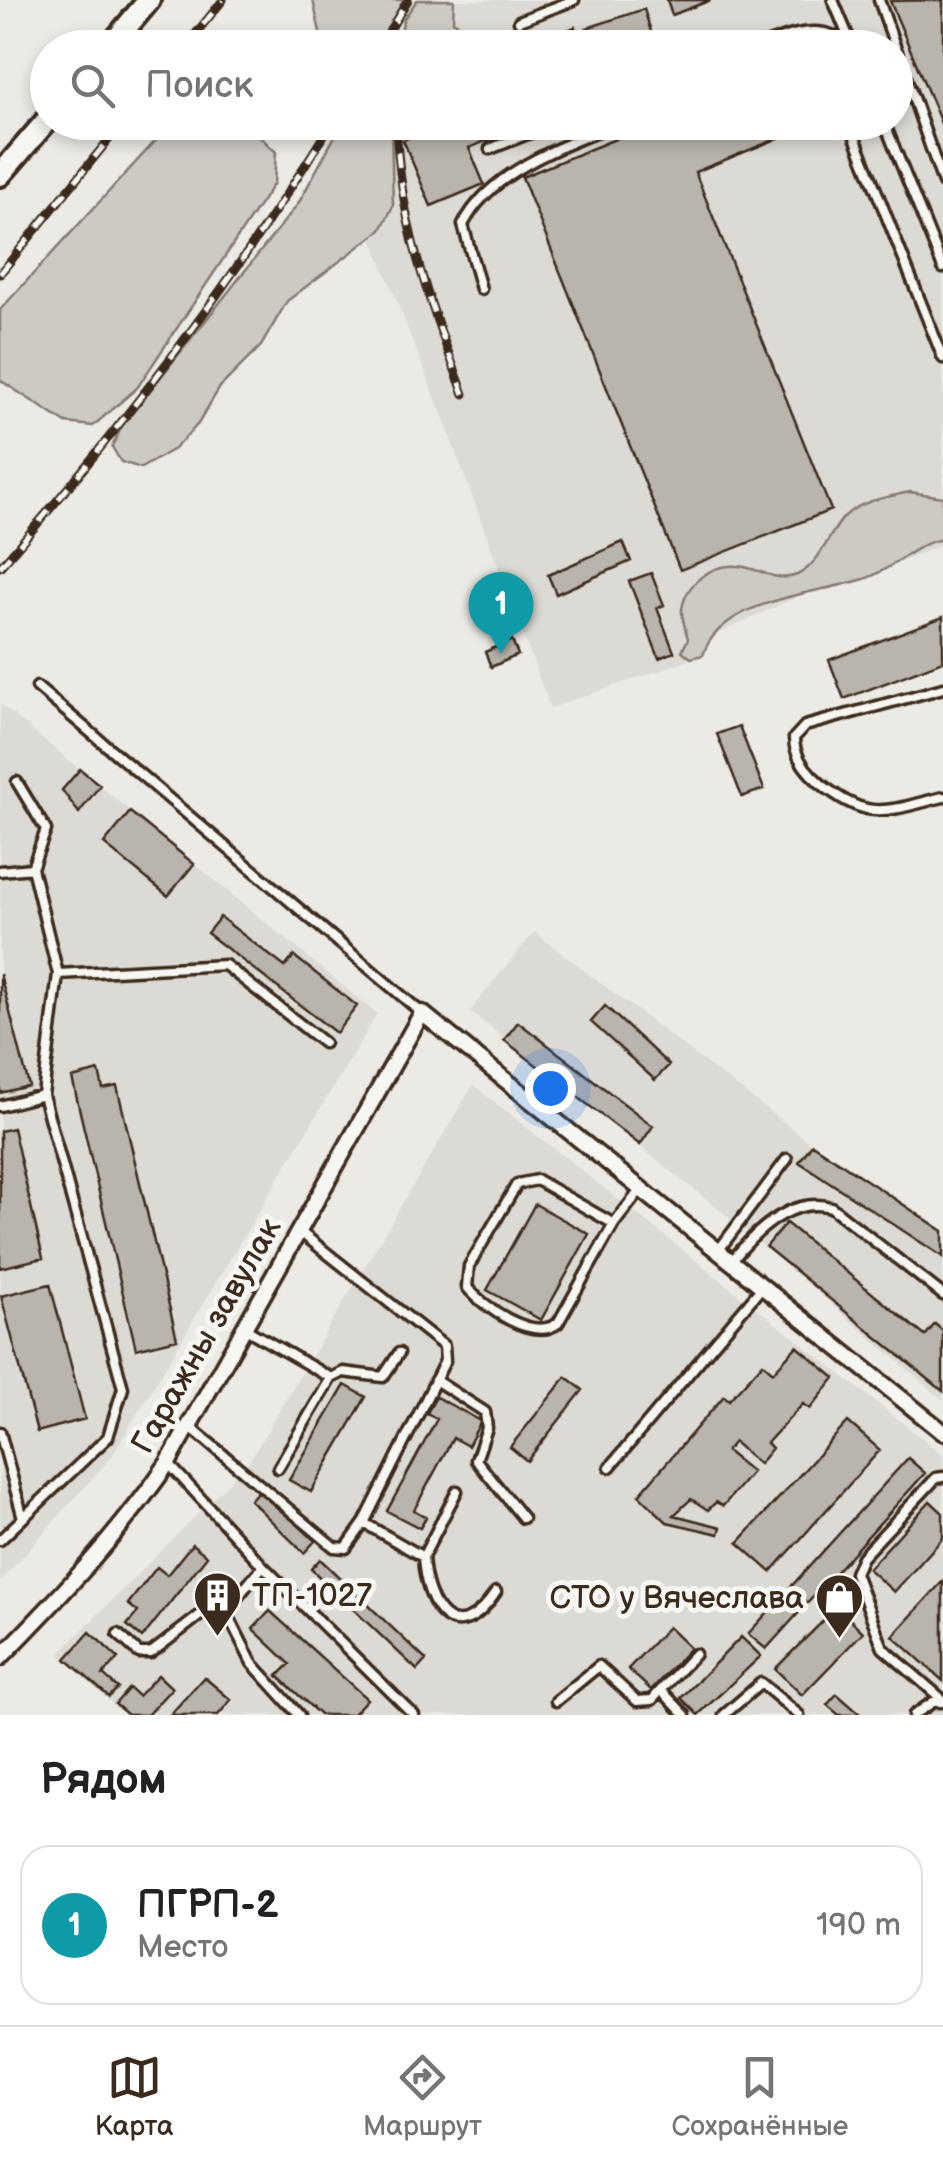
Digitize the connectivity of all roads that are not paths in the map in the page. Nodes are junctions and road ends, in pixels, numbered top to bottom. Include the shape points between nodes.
1 (149, 0) edge
2 (574, 0) edge
3 (833, 0) edge
4 (879, 0) edge
5 (520, 21) dead end
6 (124, 30) edge
7 (844, 30) edge
8 (889, 30) edge
9 (913, 97) edge
10 (31, 140) edge
11 (511, 140) edge
12 (576, 140) edge
13 (856, 140) edge
14 (891, 140) edge
15 (490, 148) dead end
16 (0, 175) edge
17 (943, 183) edge
18 (943, 268) edge
19 (481, 289) dead end
20 (943, 358) edge
21 (37, 687) dead end
22 (943, 688) edge
23 (17, 782) dead end
24 (943, 797) edge
25 (32, 868) junction
26 (0, 871) edge
27 (58, 974) junction
28 (422, 1013) junction
29 (324, 1043) dead end
30 (43, 1096) junction
31 (0, 1106) edge
32 (786, 1159) dead end
33 (641, 1189) junction
34 (614, 1224) junction
35 (299, 1231) junction
36 (718, 1251) junction
37 (731, 1262) junction
38 (762, 1287) junction
39 (943, 1295) edge
40 (244, 1328) junction
41 (399, 1353) dead end
42 (331, 1378) junction
43 (436, 1380) junction
44 (189, 1426) junction
45 (0, 1432) edge
46 (943, 1432) edge
47 (168, 1463) junction
48 (610, 1467) dead end
49 (278, 1468) dead end
50 (943, 1478) edge
51 (458, 1491) dead end
52 (22, 1518) junction
53 (523, 1518) dead end
54 (364, 1523) junction
55 (0, 1540) edge
56 (423, 1557) junction
57 (263, 1566) junction
58 (496, 1592) dead end
59 (226, 1611) junction
60 (118, 1634) dead end
61 (694, 1654) dead end
62 (0, 1658) edge
63 (660, 1690) junction
64 (556, 1701) dead end
65 (943, 1701) edge
66 (410, 1714) edge
67 (299, 1715) edge
68 (685, 1715) edge
69 (724, 1715) edge
70 (799, 1715) edge
71 (914, 1715) edge

1 - 6 main road
2 - 5 lane
3 - 7 lane
4 - 8 lane
9 - 17 lane
10 - 16 main road
11 - 15 lane
12 - 19 lane via 542,153 472,207 463,225
13 - 20 lane
14 - 18 lane
21 - 28 lane
22 - 24 lane via 805,726 794,738 794,750 811,774 850,807 886,810
23 - 25 lane via 46,830
25 - 26 lane
25 - 27 lane
27 - 29 lane via 225,965
27 - 30 lane
28 - 33 street
28 - 35 street, Гаражны завулак
30 - 31 lane
30 - 52 lane via 123,1388 108,1437
32 - 36 lane
33 - 34 lane
33 - 36 street
34 - 34 lane via 548,1331 535,1331 476,1299 467,1287 469,1266 516,1184 526,1179
35 - 40 street, Гаражны завулак
35 - 43 lane via 444,1346
36 - 37 street
37 - 38 street
37 - 39 lane via 760,1228 822,1204
38 - 46 street
38 - 48 lane
40 - 42 lane
40 - 44 street, Гаражны завулак
41 - 42 lane via 383,1376 343,1372
42 - 49 lane
43 - 53 lane via 485,1412 476,1460
43 - 54 lane
44 - 47 street, Гаражны завулак
44 - 54 lane via 334,1548 346,1548
45 - 52 lane
47 - 57 lane
47 - 62 street, Гаражны завулак via 74,1582
50 - 65 lane via 862,1557 855,1574 882,1648
51 - 56 lane
52 - 55 lane
54 - 56 lane
56 - 58 lane via 425,1585 451,1619 467,1623 480,1616
57 - 59 lane
57 - 66 lane
59 - 60 lane via 202,1613 152,1653 139,1653
59 - 67 lane via 252,1663
61 - 63 lane
63 - 64 lane via 652,1700 637,1701 599,1666
63 - 68 lane
65 - 71 lane
69 - 70 lane via 761,1683

